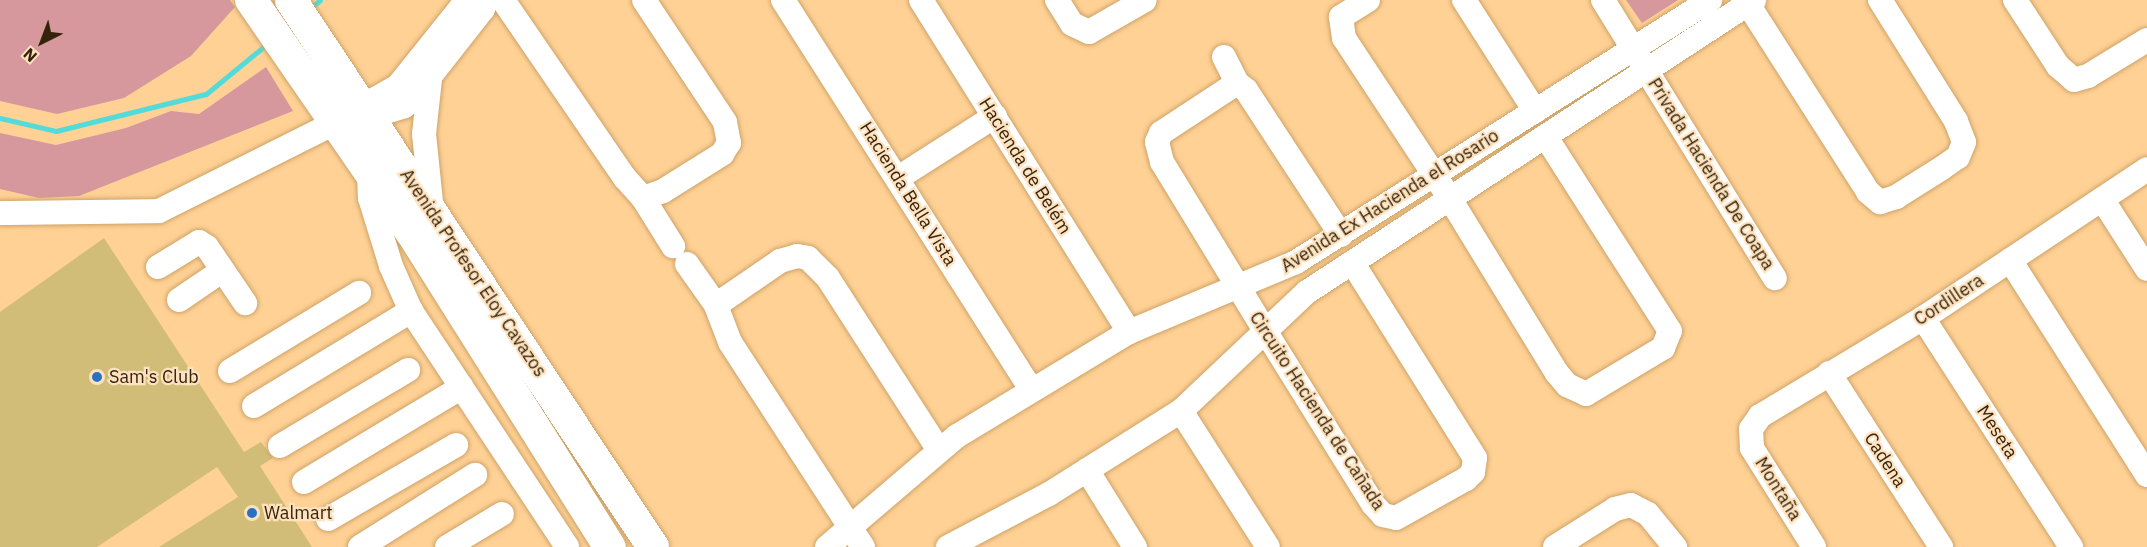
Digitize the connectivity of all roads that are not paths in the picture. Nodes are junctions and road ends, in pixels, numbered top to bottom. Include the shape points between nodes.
1 (291, 0) edge
2 (467, 0) edge
3 (486, 0) edge
4 (503, 0) edge
5 (644, 0) edge
6 (783, 0) edge
7 (921, 0) edge
8 (1057, 0) edge
9 (1145, 0) edge
10 (1368, 0) edge
11 (1464, 0) edge
12 (1603, 0) edge
13 (1710, 0) edge
14 (1880, 0) edge
15 (2015, 0) edge
16 (252, 1) edge
17 (1751, 2) edge
18 (1335, 8) edge
19 (2147, 40) edge
20 (1633, 48) junction
21 (1224, 57) dead end
22 (434, 69) junction
23 (1647, 71) junction
24 (1237, 83) junction
25 (1535, 111) junction
26 (366, 112) junction
27 (995, 116) junction
28 (335, 123) junction
29 (1546, 137) junction
30 (2147, 169) edge
31 (369, 172) junction
32 (1434, 175) junction
33 (898, 178) junction
34 (1449, 197) junction
35 (643, 198) junction
36 (2102, 199) junction
37 (432, 211) junction
38 (0, 213) edge
39 (1341, 235) junction
40 (2010, 260) junction
41 (1353, 262) junction
42 (158, 267) dead end
43 (2147, 269) edge
44 (220, 272) junction
45 (1775, 278) dead end
46 (1238, 286) junction
47 (359, 293) dead end
48 (179, 300) dead end
49 (245, 303) dead end
50 (716, 305) junction
51 (411, 311) junction
52 (1923, 318) junction
53 (1264, 330) junction
54 (1129, 332) junction
55 (408, 370) dead end
56 (230, 371) dead end
57 (1829, 373) junction
58 (462, 387) junction
59 (1031, 390) junction
60 (254, 406) dead end
61 (1181, 411) junction
62 (1751, 429) joint
63 (456, 445) dead end
64 (280, 446) dead end
65 (938, 449) junction
66 (1087, 470) junction
67 (475, 475) dead end
68 (2147, 475) edge
69 (304, 482) dead end
70 (502, 514) dead end
71 (328, 519) dead end
72 (857, 538) edge
73 (989, 539) edge
74 (557, 544) edge
75 (360, 547) edge
76 (447, 547) edge
77 (610, 547) edge
78 (653, 547) edge
79 (827, 547) edge
80 (948, 547) edge
81 (1135, 547) edge
82 (1268, 547) edge
83 (1555, 547) edge
84 (1675, 547) edge
85 (1814, 547) edge
86 (1941, 547) edge
87 (2071, 547) edge

1 - 26 main road, Avenida Profesor Eloy Cavazos
2 - 26 street via 398,86
3 - 22 street via 483,9
4 - 35 street via 625,178
5 - 35 street via 725,122 729,143 722,154 693,173
6 - 33 street, Hacienda Bella Vista
7 - 27 street, Hacienda de Belém
8 - 9 street via 1072,24 1089,32
10 - 18 street
11 - 25 street
12 - 20 street, Privada Hacienda De Coapa
13 - 20 street, Avenida Ex Hacienda el Rosario
14 - 17 street via 1956,121 1965,142 1958,157 1896,197 1880,202 1868,192
15 - 19 street via 2058,66 2074,80 2088,76
16 - 28 main road, Avenida Profesor Eloy Cavazos
17 - 23 street, Avenida Ex Hacienda el Rosario
18 - 32 street via 1344,38
20 - 23 street, Privada Hacienda De Coapa
20 - 25 street, Avenida Ex Hacienda el Rosario
21 - 24 street
22 - 26 street via 404,106
22 - 37 street via 424,116
23 - 29 street, Avenida Ex Hacienda el Rosario
23 - 45 street, Privada Hacienda De Coapa
24 - 39 street via 1246,90
24 - 46 street, Circuito Hacienda de Cañada via 1167,126 1157,142 1162,162
25 - 32 street, Avenida Ex Hacienda el Rosario
26 - 37 main road, Avenida Profesor Eloy Cavazos
27 - 33 street
27 - 54 street, Hacienda de Belém
28 - 31 main road, Avenida Profesor Eloy Cavazos
28 - 38 street via 159,211
29 - 34 street, Avenida Ex Hacienda el Rosario
29 - 34 street via 1667,322 1670,339 1663,348 1586,394 1567,385
30 - 36 street, Cordillera
31 - 51 street via 370,198 390,266
31 - 77 main road, Avenida Profesor Eloy Cavazos via 412,233
32 - 34 street
32 - 39 street, Avenida Ex Hacienda el Rosario
33 - 59 street, Hacienda Bella Vista
34 - 41 street, Avenida Ex Hacienda el Rosario
35 - 50 street
36 - 40 street, Cordillera
36 - 43 street
37 - 78 main road, Avenida Profesor Eloy Cavazos
39 - 46 street, Avenida Ex Hacienda el Rosario via 1286,266
40 - 52 street, Cordillera
40 - 68 street
41 - 53 street, Avenida Ex Hacienda el Rosario via 1307,292
41 - 53 street, Circuito Hacienda de Cañada via 1472,450 1475,466 1466,479 1396,518 1383,515
42 - 44 street via 199,242 207,247
44 - 48 street
44 - 49 street
46 - 53 street, Circuito Hacienda de Cañada
46 - 54 street, Avenida Ex Hacienda el Rosario
47 - 56 street
50 - 65 street via 780,261 797,255 808,258 828,278
50 - 72 street via 730,342
51 - 58 street
51 - 60 street
52 - 57 street, Cordillera
52 - 87 street, Meseta
53 - 61 street, Avenida Ex Hacienda el Rosario
54 - 59 street, Avenida Ex Hacienda el Rosario
55 - 64 street
57 - 62 street, Cordillera via 1760,416
57 - 86 street, Cadena
58 - 69 street
58 - 74 street
59 - 65 street, Avenida Ex Hacienda el Rosario
61 - 66 street, Avenida Ex Hacienda el Rosario
61 - 82 street
62 - 85 street, Montaña via 1752,448
63 - 71 street
65 - 72 street, Avenida Ex Hacienda el Rosario
66 - 73 street, Avenida Ex Hacienda el Rosario
66 - 81 street
67 - 75 street
70 - 76 street
72 - 79 street, Avenida Ex Hacienda el Rosario
73 - 80 street, Avenida Ex Hacienda el Rosario
83 - 84 street via 1615,509 1631,505 1648,514

